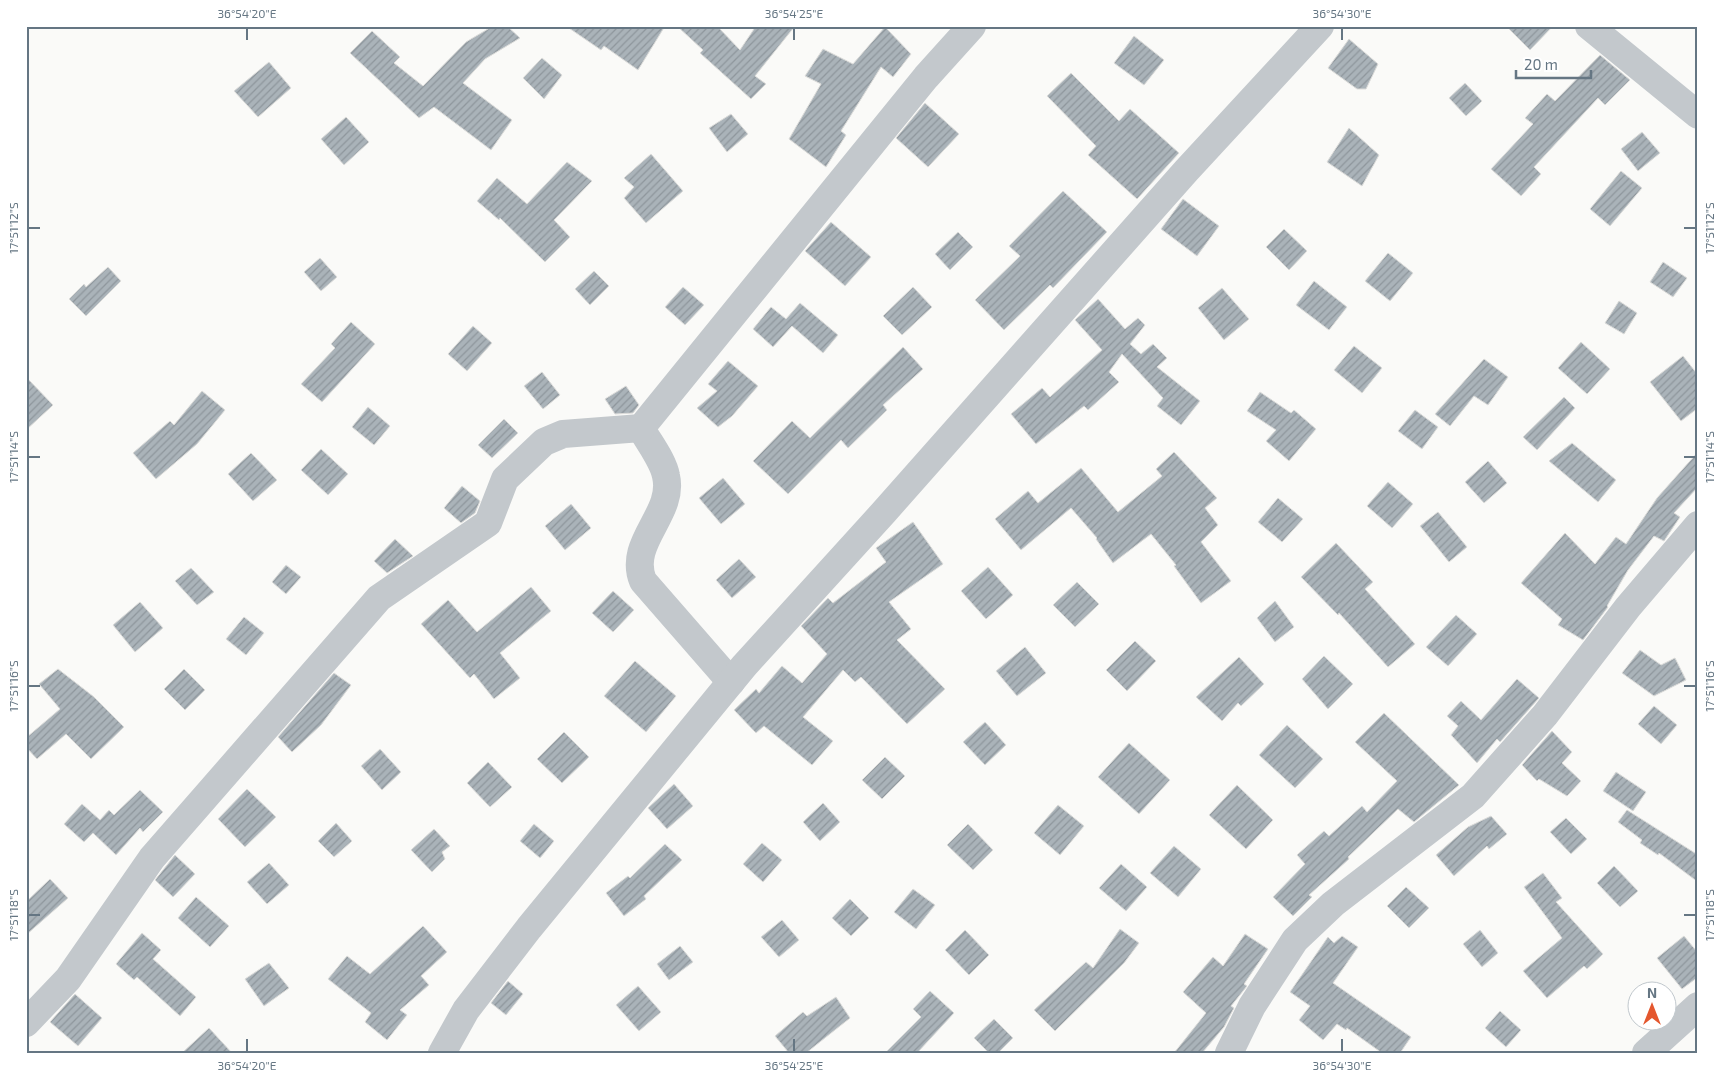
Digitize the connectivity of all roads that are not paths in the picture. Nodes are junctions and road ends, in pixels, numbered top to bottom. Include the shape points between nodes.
1 (972, 26) edge
2 (1320, 26) edge
3 (1589, 26) edge
4 (1617, 35) edge
5 (1698, 115) edge
6 (641, 428) junction
7 (1698, 525) edge
8 (731, 682) junction
9 (1698, 1006) edge
10 (26, 1023) edge
11 (442, 1053) edge
12 (1229, 1053) edge
13 (1646, 1053) edge

1 - 6 street via 926,77
2 - 8 street via 1179,178
3 - 4 street
4 - 5 street
6 - 8 street via 666,475 667,490 638,558 642,581
6 - 10 street via 563,434 544,442 505,479 488,523 379,598 152,858 68,979
7 - 12 street via 1628,607 1545,715 1473,796 1332,904 1295,940 1252,1006
8 - 11 street via 529,928 466,1010
9 - 13 street

